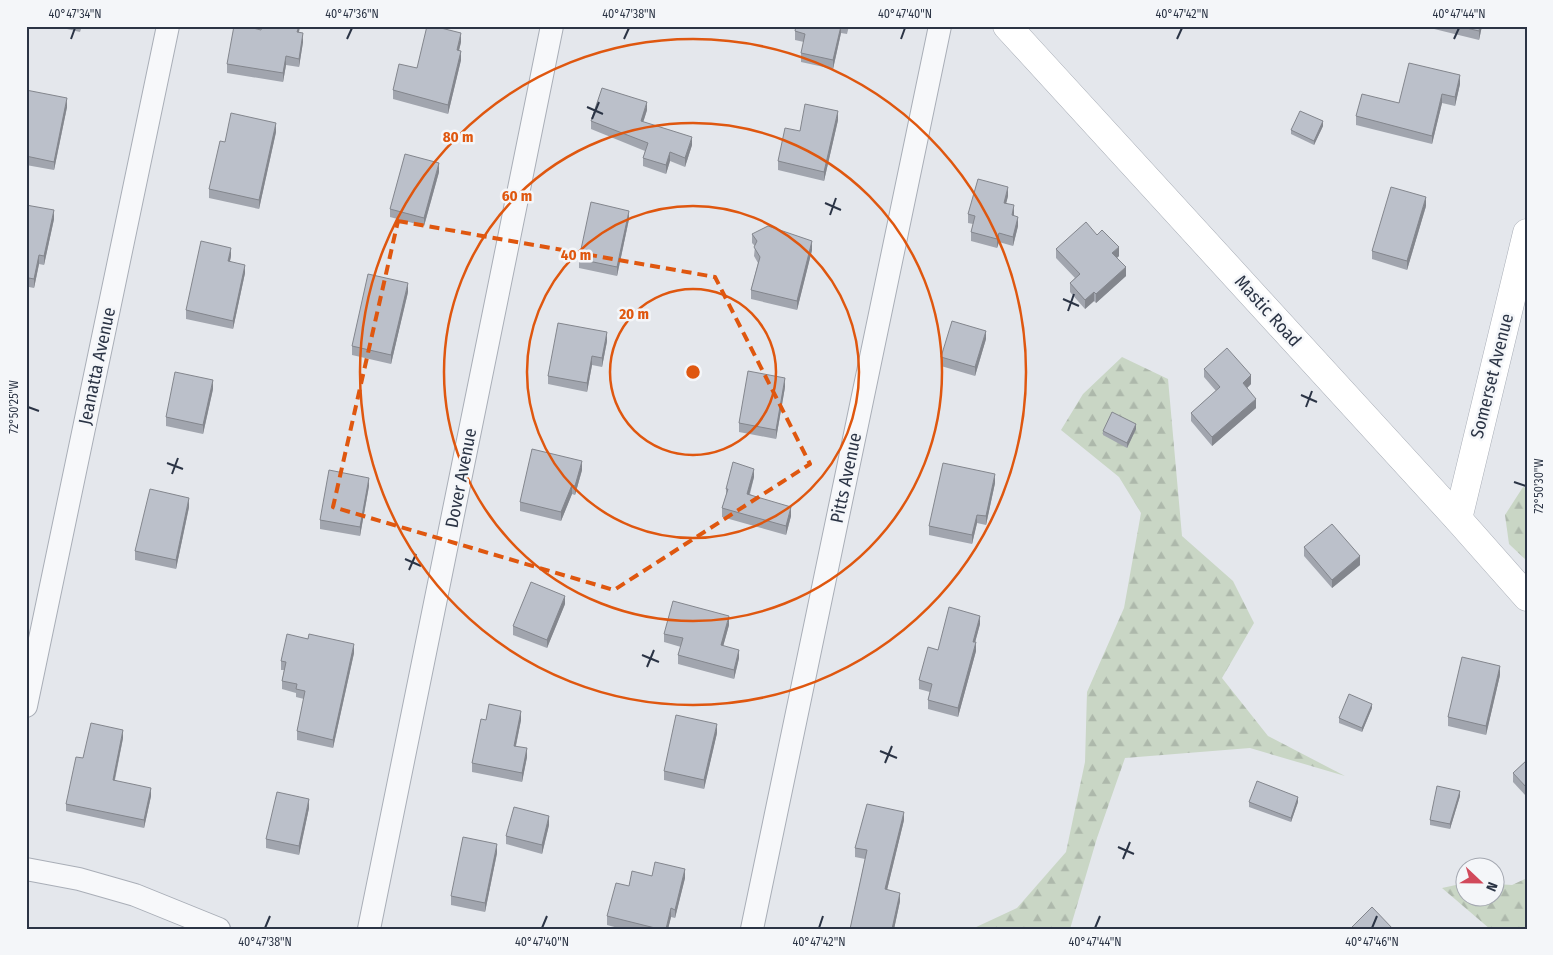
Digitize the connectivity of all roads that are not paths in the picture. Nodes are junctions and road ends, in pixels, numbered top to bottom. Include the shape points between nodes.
1 (168, 26) edge
2 (552, 26) edge
3 (940, 26) edge
4 (1007, 26) edge
5 (1527, 233) edge
6 (1458, 519) junction
7 (1527, 597) edge
8 (26, 706) edge
9 (26, 869) edge
10 (219, 929) edge
11 (369, 929) edge
12 (752, 929) edge

1 - 8 street, Jeanatta Avenue
2 - 11 street, Dover Avenue
3 - 12 street, Pitts Avenue
4 - 6 main road, Mastic Road
5 - 6 main road, Somerset Avenue
6 - 7 main road, Mastic Road
9 - 10 street via 79,879 135,895

